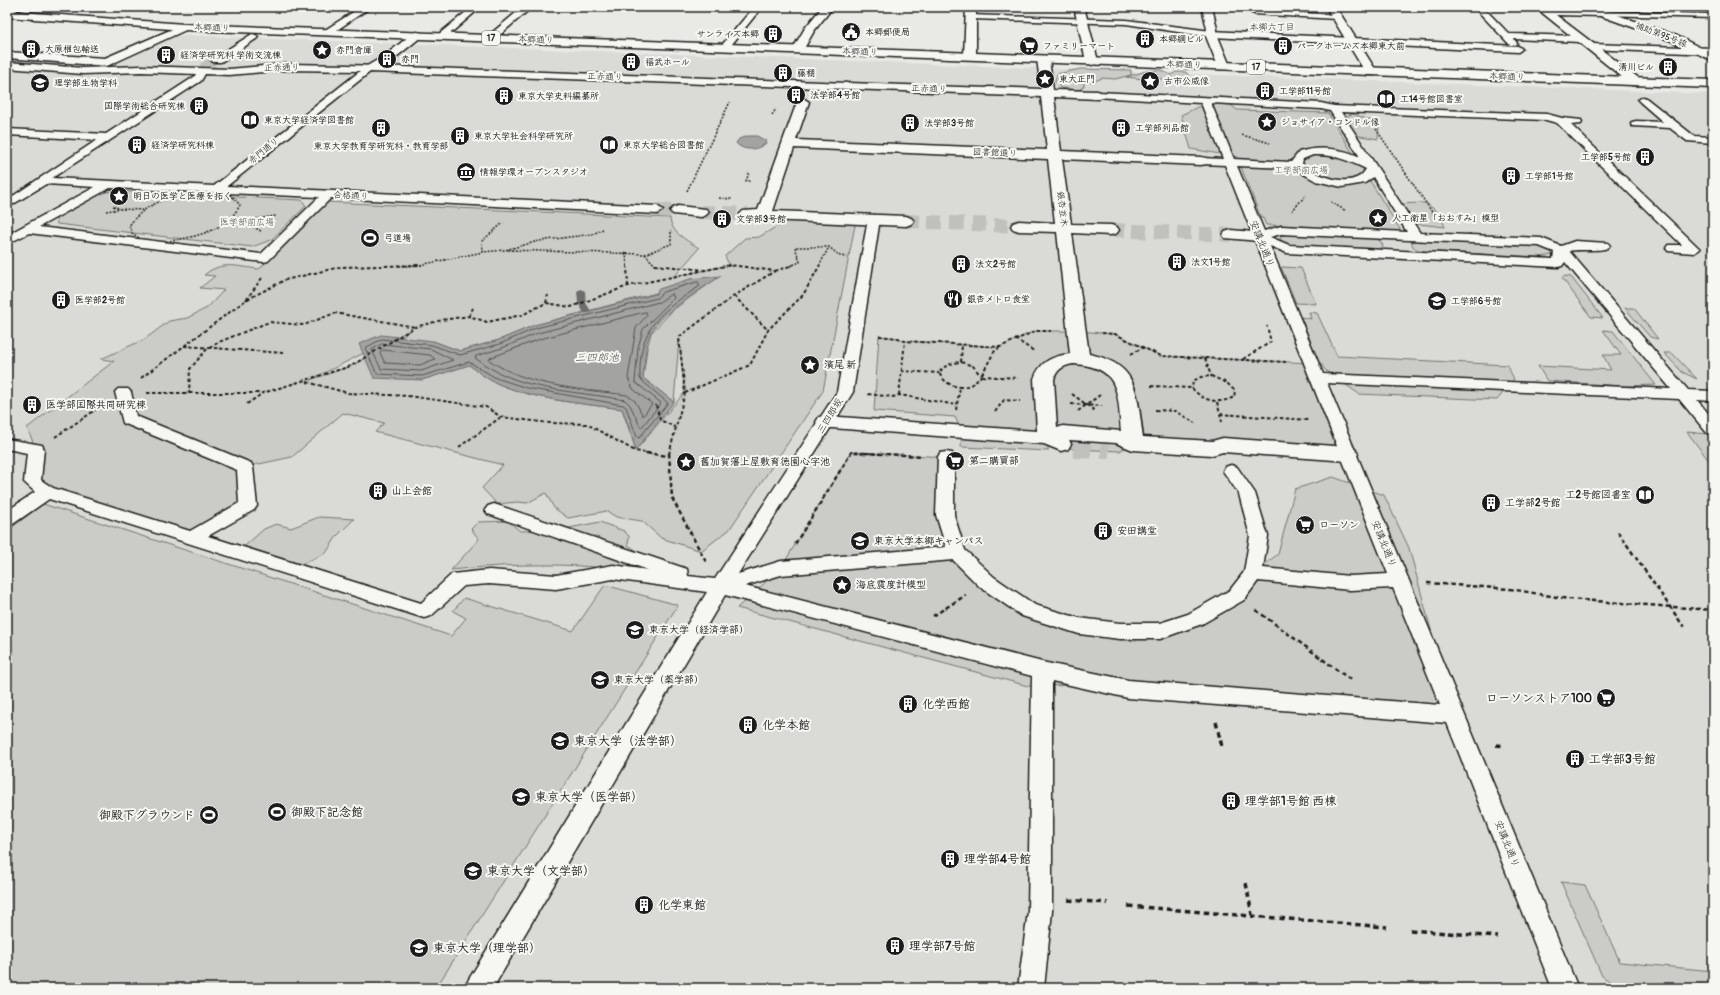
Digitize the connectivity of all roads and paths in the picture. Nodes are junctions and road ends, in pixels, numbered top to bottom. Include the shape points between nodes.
1 (21, 7) edge
2 (367, 7) edge
3 (477, 7) edge
4 (528, 7) edge
5 (758, 7) edge
6 (1078, 7) edge
7 (1207, 7) edge
8 (1478, 7) edge
9 (1585, 7) edge
10 (770, 8) edge
11 (826, 9) edge
12 (1542, 9) edge
13 (971, 12) edge
14 (1334, 12) edge
15 (7, 13) edge
16 (1602, 13) junction
17 (1255, 16) edge
18 (1713, 16) edge
19 (1082, 21) junction
20 (184, 27) junction
21 (328, 32) junction
22 (1211, 34) junction
23 (417, 35) junction
24 (442, 36) junction
25 (1262, 36) junction
26 (1505, 36) junction
27 (252, 37) dead end
28 (491, 38) junction
29 (1580, 39) junction
30 (1351, 41) junction
31 (725, 47) junction
32 (1591, 47) junction
33 (798, 50) junction
34 (1700, 51) junction
35 (1713, 51) edge
36 (7, 55) edge
37 (391, 56) tunnel mouth
38 (970, 56) junction
39 (1713, 58) edge
40 (1043, 59) junction
41 (217, 60) tunnel mouth
42 (1092, 61) junction
43 (7, 65) edge
44 (374, 66) junction
45 (1224, 66) junction
46 (203, 70) junction
47 (1371, 72) junction
48 (740, 82) junction
49 (1636, 82) junction
50 (1713, 84) edge
51 (988, 91) joint
52 (1047, 94) junction
53 (1098, 95) joint
54 (1204, 99) junction
55 (1642, 100) dead end
56 (803, 102) dead end
57 (1336, 112) junction
58 (1368, 117) junction
59 (1561, 121) junction
60 (1577, 122) dead end
61 (1636, 124) dead end
62 (1673, 125) junction
63 (1215, 128) junction
64 (7, 132) edge
65 (108, 137) junction
66 (1713, 140) edge
67 (789, 144) junction
68 (1307, 153) junction
69 (1055, 155) junction
70 (1201, 161) joint
71 (1230, 162) junction
72 (1296, 165) junction
73 (1372, 168) junction
74 (698, 169) dead end
75 (749, 173) dead end
76 (753, 177) dead end
77 (44, 181) junction
78 (108, 184) junction
79 (217, 189) junction
80 (328, 195) junction
81 (7, 205) edge
82 (314, 208) junction
83 (657, 210) tunnel mouth
84 (701, 212) tunnel mouth
85 (748, 214) tunnel mouth
86 (764, 214) junction
87 (674, 217) joint
88 (874, 219) junction
89 (230, 220) junction
90 (505, 221) dead end
91 (906, 221) tunnel mouth
92 (1019, 226) tunnel mouth
93 (605, 228) dead end
94 (1064, 228) junction
95 (27, 229) junction
96 (1111, 230) tunnel mouth
97 (1231, 235) tunnel mouth
98 (1393, 235) junction
99 (1259, 236) junction
100 (1416, 236) junction
101 (1450, 238) junction
102 (7, 240) edge
103 (148, 244) junction
104 (1604, 246) dead end
105 (829, 247) junction
106 (1672, 248) dead end
107 (505, 250) junction
108 (1561, 250) junction
109 (483, 252) junction
110 (626, 253) junction
111 (645, 254) junction
112 (1405, 255) junction
113 (264, 258) junction
114 (868, 258) junction
115 (710, 271) junction
116 (775, 272) junction
117 (262, 277) dead end
118 (628, 286) junction
119 (548, 295) dead end
120 (734, 296) junction
121 (246, 300) junction
122 (546, 303) junction
123 (473, 308) dead end
124 (469, 316) junction
125 (1266, 326) dead end
126 (415, 327) junction
127 (768, 330) junction
128 (905, 341) dead end
129 (962, 344) dead end
130 (184, 346) junction
131 (1000, 347) dead end
132 (207, 350) junction
133 (283, 352) dead end
134 (1205, 358) dead end
135 (1080, 359) junction
136 (1243, 359) dead end
137 (961, 362) junction
138 (901, 371) junction
139 (939, 373) junction
140 (981, 376) junction
141 (1210, 376) junction
142 (1013, 377) dead end
143 (1317, 378) junction
144 (306, 382) junction
145 (1154, 386) dead end
146 (960, 387) junction
147 (1192, 388) junction
148 (123, 392) junction
149 (685, 392) junction
150 (263, 393) junction
151 (189, 394) junction
152 (899, 395) junction
153 (1685, 395) junction
154 (893, 396) dead end
155 (1713, 396) edge
156 (1217, 402) junction
157 (1046, 403) junction
158 (247, 404) dead end
159 (656, 405) dead end
160 (1128, 408) junction
161 (501, 416) junction
162 (1287, 418) dead end
163 (826, 422) junction
164 (675, 427) junction
165 (1713, 429) edge
166 (1048, 438) junction
167 (1133, 443) junction
168 (7, 444) edge
169 (459, 447) dead end
170 (36, 449) junction
171 (1073, 449) tunnel mouth
172 (1109, 450) tunnel mouth
173 (1348, 454) junction
174 (668, 456) junction
175 (946, 457) junction
176 (1003, 457) dead end
177 (1230, 471) dead end
178 (47, 492) junction
179 (494, 510) dead end
180 (7, 520) edge
181 (1618, 532) dead end
182 (193, 537) junction
183 (956, 553) junction
184 (781, 568) junction
185 (1253, 574) junction
186 (1399, 581) junction
187 (987, 582) junction
188 (720, 587) junction
189 (1236, 595) junction
190 (1713, 610) edge
191 (1684, 627) dead end
192 (906, 634) junction
193 (1042, 670) junction
194 (1355, 683) dead end
195 (1454, 715) junction
196 (1246, 883) dead end
197 (1040, 898) junction
198 (1108, 903) dead end
199 (1128, 906) dead end
200 (1252, 915) junction
201 (1387, 927) dead end
202 (1410, 930) dead end
203 (1498, 937) dead end
204 (478, 988) edge
205 (1031, 988) edge
206 (1565, 988) edge

1 - 15 lane
2 - 21 lane
3 - 24 lane
4 - 28 lane
5 - 31 lane
6 - 19 main road
7 - 22 main road
8 - 26 lane
9 - 16 main road, 補助第95号線
10 - 11 path
11 - 33 main road via 809,30
12 - 16 main road
12 - 29 main road
13 - 19 lane
13 - 38 main road
14 - 17 lane
14 - 30 main road
15 - 20 main road, 本郷通り / 17
16 - 18 lane
16 - 34 main road, 補助第95号線 via 1668,36
17 - 25 lane
19 - 22 lane via 1126,22
19 - 42 main road
20 - 21 main road, 本郷通り / 17
20 - 36 main road via 107,62
21 - 23 main road, 本郷通り / 17
22 - 25 lane
22 - 45 main road
23 - 24 main road, 本郷通り / 17
23 - 37 main road
24 - 28 main road, 本郷通り / 17
25 - 30 lane
26 - 29 lane
26 - 30 lane via 1518,49
27 - 41 main road
28 - 31 main road, 本郷通り / 17
29 - 32 main road
30 - 47 main road
31 - 33 main road, 本郷通り / 17
32 - 34 lane
32 - 49 main road
33 - 38 main road, 本郷通り / 17
34 - 35 lane
34 - 39 main road, 補助第95号線
38 - 40 main road, 本郷通り / 17
40 - 42 main road, 本郷通り / 17
40 - 52 main road, 銀杏並木
42 - 45 main road, 本郷通り / 17
43 - 46 lane, 正赤通り via 83,71
44 - 46 lane, 正赤通り via 286,67 229,72
44 - 48 lane, 正赤通り
44 - 79 lane, 赤門通り
45 - 47 main road, 本郷通り / 17
46 - 65 lane via 198,79
47 - 49 main road, 本郷通り / 17
48 - 51 lane, 正赤通り
48 - 74 path
49 - 50 main road, 本郷通り / 17
51 - 52 main road, 正赤通り
52 - 53 main road, 正赤通り
52 - 69 main road, 銀杏並木
53 - 54 lane, 正赤通り
54 - 57 lane, 正赤通り via 1321,106
54 - 63 lane, 安講北通り
55 - 62 lane
56 - 67 main road
57 - 58 lane
57 - 59 lane via 1547,117
57 - 73 lane
58 - 59 lane via 1555,124
58 - 101 path
59 - 60 lane
59 - 106 lane via 1694,248
61 - 62 lane
62 - 66 lane via 1691,139
63 - 68 path
63 - 71 lane, 安講北通り
64 - 65 lane
65 - 77 lane via 49,175
67 - 69 main road, 図書館通り
67 - 86 main road
68 - 72 lane via 1299,156
68 - 73 lane via 1340,154
69 - 70 main road, 図書館通り
69 - 94 main road, 銀杏並木
70 - 71 lane
71 - 72 lane
71 - 99 lane, 安講北通り
72 - 73 lane via 1319,179 1342,183 1362,180
73 - 100 lane
75 - 76 path via 746,181 751,182
77 - 78 lane, 合格通り
77 - 81 lane
78 - 79 lane, 合格通り
78 - 95 lane
79 - 80 lane, 合格通り
79 - 89 path via 231,195 240,205 238,212
79 - 103 path via 170,198 142,210 129,226 132,233
80 - 82 lane
80 - 83 lane, 合格通り
82 - 89 path via 306,207 267,218
82 - 113 lane
84 - 87 main road
85 - 86 main road
86 - 88 main road
87 - 111 path via 671,244
88 - 91 main road
88 - 114 lane, 三四郎坂
89 - 103 path via 209,231
89 - 113 path via 256,227 264,233
90 - 109 path via 482,241
92 - 94 main road
93 - 107 path via 593,234 539,241
94 - 96 main road
94 - 135 main road, 銀杏並木
95 - 102 lane
95 - 103 lane
97 - 99 main road
98 - 99 lane via 1281,230
98 - 100 lane
98 - 112 lane
99 - 112 lane via 1287,249
99 - 143 lane, 安講北通り
100 - 101 lane
101 - 108 lane via 1541,242
103 - 113 lane
104 - 108 lane via 1575,245
105 - 114 path via 840,256
105 - 116 path via 795,246 800,262
105 - 127 path via 803,295
107 - 109 path
107 - 110 path
108 - 112 lane via 1558,263
108 - 153 lane
109 - 121 path via 420,265 340,267 286,280
110 - 111 path
110 - 118 path
111 - 115 path via 656,266
114 - 163 lane, 三四郎坂 via 845,392
115 - 116 path via 730,265
115 - 118 path
116 - 120 path
117 - 121 path
118 - 122 path via 571,307
119 - 122 path
120 - 127 path
120 - 149 path via 679,337
121 - 130 path
122 - 124 path via 522,314 487,322
123 - 124 path
124 - 126 path
125 - 136 path via 1271,342
126 - 132 path via 335,313 304,325 269,322 219,342
126 - 144 path via 351,366
127 - 149 path via 750,365
128 - 138 path
129 - 137 path
130 - 132 path
130 - 148 path
131 - 140 path via 994,352
132 - 133 path
132 - 151 path via 190,369
134 - 141 path
135 - 157 main road via 1055,364 1047,370 1044,379
135 - 160 main road via 1095,361 1120,375
137 - 139 path via 942,367
137 - 140 path via 979,369
138 - 139 path
138 - 152 path
139 - 146 path via 945,382
140 - 142 path
140 - 146 path via 978,382
141 - 147 path via 1193,381
141 - 156 path via 1231,384 1235,391 1234,397 1228,401
143 - 153 lane
143 - 173 lane, 安講北通り
144 - 150 path
144 - 161 path via 348,393 408,396 486,407
145 - 147 path
146 - 152 path via 956,405
147 - 156 path via 1206,400
148 - 151 path
148 - 170 path
148 - 182 lane via 129,419 245,467 248,506
149 - 164 path
150 - 151 path
150 - 158 path
152 - 154 path
153 - 155 lane
153 - 165 lane
156 - 162 path via 1220,414
157 - 160 path
157 - 166 main road
159 - 164 path via 660,420
160 - 167 main road
161 - 169 path
161 - 174 path via 550,423 587,424 635,451
163 - 166 main road
163 - 188 lane, 三四郎坂
164 - 174 path
166 - 167 main road via 1063,433 1119,437
166 - 171 main road
167 - 172 main road via 1120,451
167 - 173 main road via 1212,448 1223,445
168 - 170 lane
170 - 178 lane via 32,482
173 - 186 lane, 安講北通り
174 - 188 path via 672,498
175 - 176 path via 998,460
175 - 183 lane via 945,515
175 - 184 path via 851,452
177 - 185 lane via 1247,493 1259,536
178 - 180 lane
178 - 182 lane
179 - 188 lane
181 - 191 path, bridge
182 - 188 lane via 424,611 459,579 489,577 556,582 613,572
183 - 184 lane
183 - 187 lane
184 - 188 lane
185 - 186 lane via 1350,583
185 - 189 lane
186 - 190 path via 1510,590 1568,599
186 - 195 lane, 安講北通り
187 - 189 lane via 1029,611 1078,626 1120,631 1160,631 1195,619
187 - 192 path
188 - 192 lane
188 - 204 lane, 三四郎坂
189 - 194 path
192 - 193 lane
193 - 195 lane via 1128,689
193 - 197 lane
195 - 206 lane, 安講北通り
196 - 200 path
197 - 198 path
197 - 205 lane
199 - 200 path
200 - 201 path
202 - 203 path

